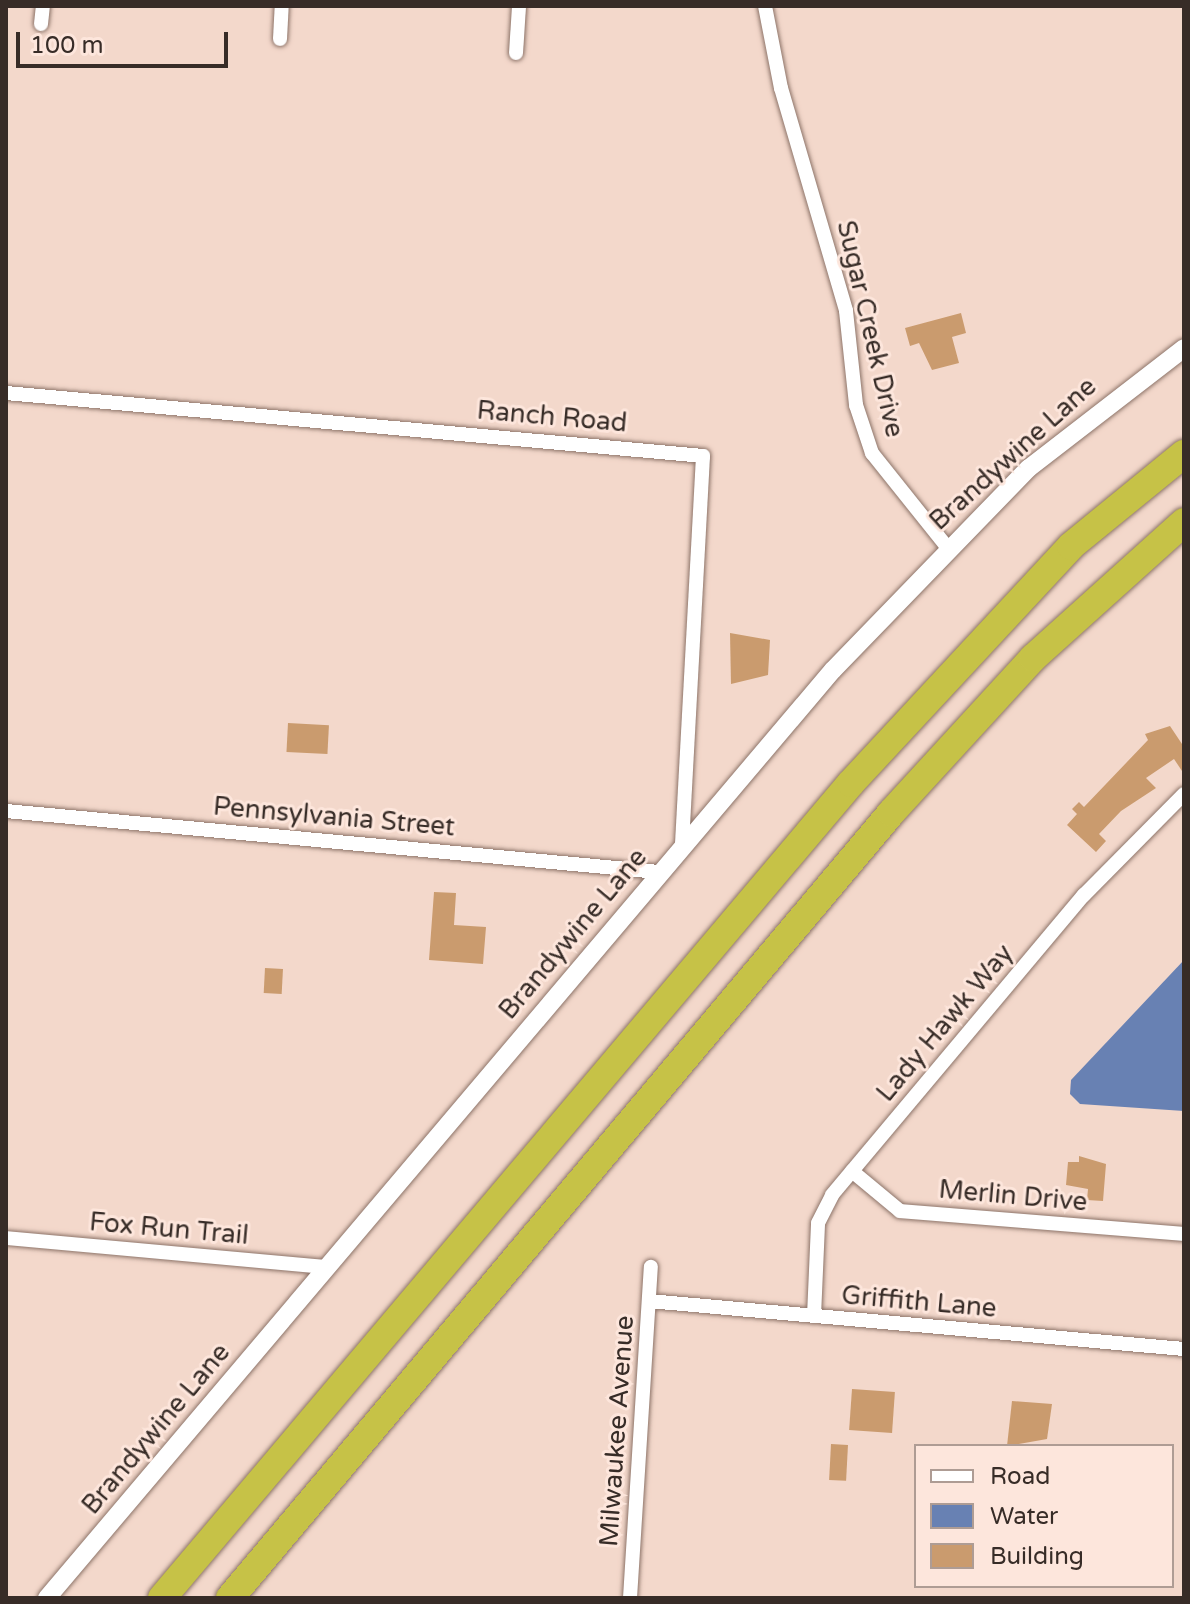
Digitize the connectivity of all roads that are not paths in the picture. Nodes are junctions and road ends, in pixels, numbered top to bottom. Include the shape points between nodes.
1 (43, 6) edge
2 (282, 6) edge
3 (519, 6) edge
4 (765, 6) edge
5 (41, 24) dead end
6 (280, 39) dead end
7 (516, 53) dead end
8 (1184, 348) edge
9 (6, 393) edge
10 (1184, 454) edge
11 (1184, 522) edge
12 (947, 547) junction
13 (1184, 794) edge
14 (6, 811) edge
15 (682, 846) junction
16 (658, 872) junction
17 (852, 1171) junction
18 (1184, 1234) edge
19 (6, 1238) edge
20 (327, 1267) junction
21 (651, 1267) dead end
22 (649, 1301) junction
23 (814, 1316) junction
24 (1184, 1349) edge
25 (47, 1598) edge
26 (162, 1598) edge
27 (230, 1598) edge
28 (630, 1598) edge

1 - 5 street
2 - 6 street
3 - 7 street
4 - 12 street, Sugar Creek Drive via 781,88 846,311 856,405 872,453
8 - 12 street, Brandywine Lane via 1029,468
9 - 15 street, Ranch Road via 703,456
10 - 26 highway via 1071,546 851,783
11 - 27 highway via 1033,658 891,813
12 - 15 street, Brandywine Lane
13 - 17 street, Lady Hawk Way via 1084,895
14 - 16 street, Pennsylvania Street
15 - 16 street, Brandywine Lane
16 - 20 street, Brandywine Lane
17 - 18 street, Merlin Drive via 900,1211
17 - 23 street, Lady Hawk Way via 818,1223
19 - 20 street, Fox Run Trail
20 - 25 street, Brandywine Lane
21 - 22 street, Milwaukee Avenue
22 - 23 street, Griffith Lane
22 - 28 street, Milwaukee Avenue
23 - 24 street, Griffith Lane

